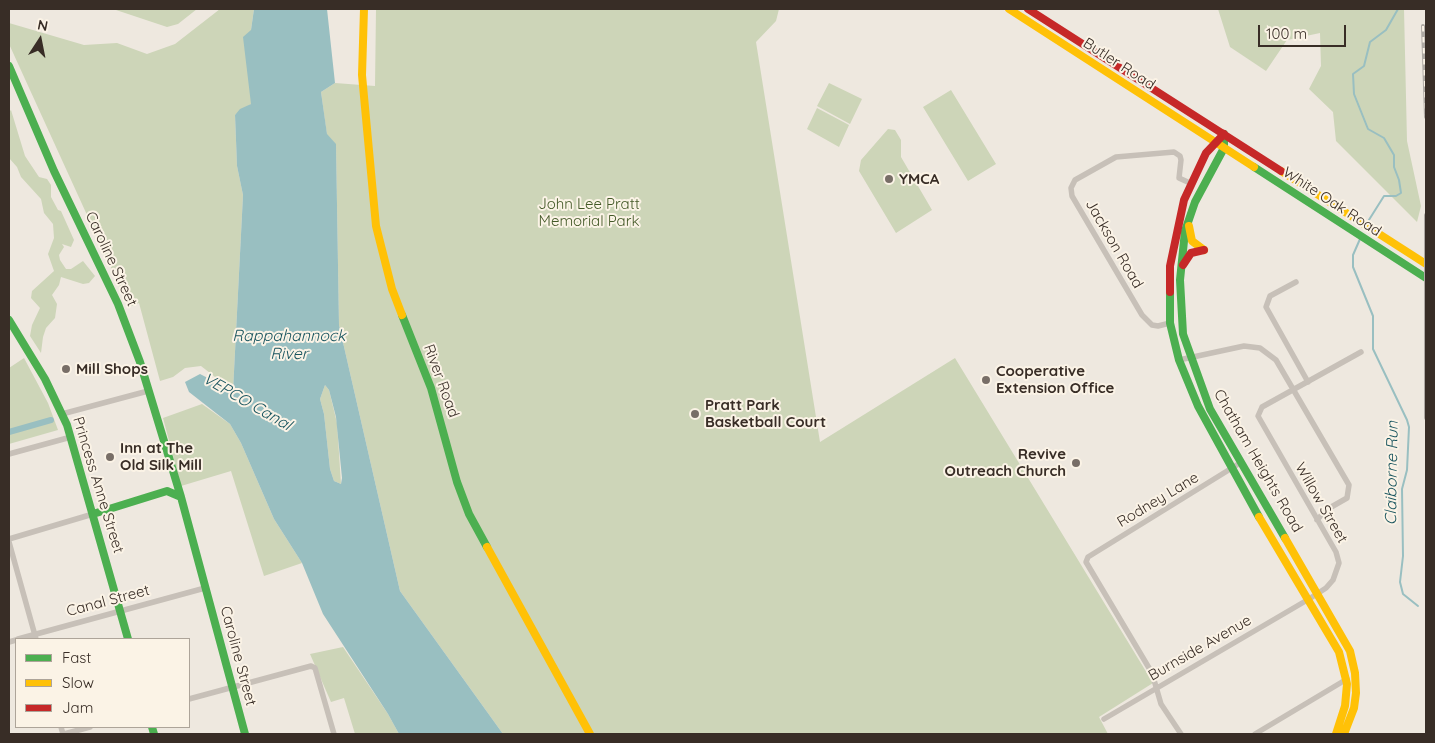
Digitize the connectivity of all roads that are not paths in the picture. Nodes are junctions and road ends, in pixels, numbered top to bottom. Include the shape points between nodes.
1 (364, 9) edge
2 (1009, 9) edge
3 (1028, 9) edge
4 (9, 66) edge
5 (1224, 134) junction
6 (1214, 142) junction
7 (1224, 148) junction
8 (1192, 184) junction
9 (1188, 220) junction
10 (1426, 264) edge
11 (1181, 270) junction
12 (1426, 278) edge
13 (1296, 282) dead end
14 (9, 320) edge
15 (1170, 323) junction
16 (1361, 352) dead end
17 (1190, 357) junction
18 (1179, 360) junction
19 (1308, 382) junction
20 (1294, 390) junction
21 (148, 391) junction
22 (62, 414) junction
23 (71, 437) junction
24 (9, 454) edge
25 (1240, 463) junction
26 (172, 470) junction
27 (1231, 470) junction
28 (167, 491) junction
29 (181, 497) junction
30 (90, 500) junction
31 (113, 508) junction
32 (93, 514) junction
33 (1317, 520) junction
34 (9, 540) edge
35 (205, 588) junction
36 (1318, 593) junction
37 (1309, 599) junction
38 (120, 611) junction
39 (35, 637) edge
40 (128, 638) edge
41 (1347, 679) junction
42 (232, 687) junction
43 (1156, 689) junction
44 (190, 699) edge
45 (1104, 719) dead end
46 (86, 728) edge
47 (63, 734) edge
48 (245, 734) edge
49 (334, 734) edge
50 (590, 734) edge
51 (1181, 734) edge
52 (1255, 734) edge
53 (1336, 734) edge
54 (1344, 734) edge

1 - 50 main road, River Road via 362,74 365,126 376,226 392,289 432,388 469,514
2 - 6 main road, Butler Road
3 - 5 main road, Butler Road
4 - 21 main road, Caroline Street via 54,171 118,304
5 - 6 main road, Chatham Heights Road
5 - 7 main road, Chatham Heights Road
5 - 10 main road, White Oak Road
6 - 7 main road, Butler Road
6 - 8 main road, Chatham Heights Road
7 - 9 main road, Chatham Heights Road
7 - 12 main road, White Oak Road
8 - 15 main road, Chatham Heights Road via 1184,200 1173,245 1169,283
8 - 15 street, Jackson Road via 1179,178 1181,160 1174,152 1116,157 1075,180 1070,188 1142,315 1152,325
9 - 11 main road, Chatham Heights Road
9 - 11 main road via 1192,241 1204,250 1191,253
11 - 17 main road, Chatham Heights Road via 1180,311
13 - 19 street via 1270,296 1266,307
14 - 22 main road, Princess Anne Street
15 - 18 main road, Chatham Heights Road
16 - 19 street
17 - 18 street
17 - 20 street via 1244,346 1260,348 1276,360
17 - 25 main road, Chatham Heights Road via 1210,409
18 - 27 main road, Chatham Heights Road
19 - 20 street
20 - 33 street via 1349,485 1347,498 1326,510
20 - 33 street, Willow Street via 1262,407 1258,420
21 - 22 street
21 - 26 main road, Caroline Street
22 - 23 main road, Princess Anne Street
23 - 24 street
23 - 30 main road, Princess Anne Street
25 - 27 street, Rodney Lane
25 - 36 main road, Chatham Heights Road
26 - 28 main road via 173,487
26 - 29 main road, Caroline Street
27 - 37 main road, Chatham Heights Road
27 - 43 street, Rodney Lane via 1088,557 1086,565 1152,673
28 - 29 main road
28 - 31 main road
29 - 35 main road, Caroline Street
30 - 31 main road via 97,508
30 - 32 main road, Princess Anne Street
31 - 32 main road
32 - 34 street
32 - 38 main road, Princess Anne Street
33 - 36 street, Willow Street via 1336,552 1338,563 1334,580
34 - 39 street
35 - 38 street, Canal Street
35 - 42 main road, Caroline Street
36 - 37 street, Willow Street
36 - 54 main road, Chatham Heights Road via 1350,651 1356,673 1354,708
37 - 41 main road, Chatham Heights Road via 1339,652
37 - 43 street, Burnside Avenue
38 - 39 street, Canal Street
38 - 40 main road, Princess Anne Street
41 - 52 street
41 - 53 main road, Chatham Heights Road via 1345,706
42 - 44 street
42 - 48 main road, Caroline Street
42 - 49 street via 309,666 315,668
43 - 45 street, Burnside Avenue
43 - 51 street via 1161,704
46 - 47 street

